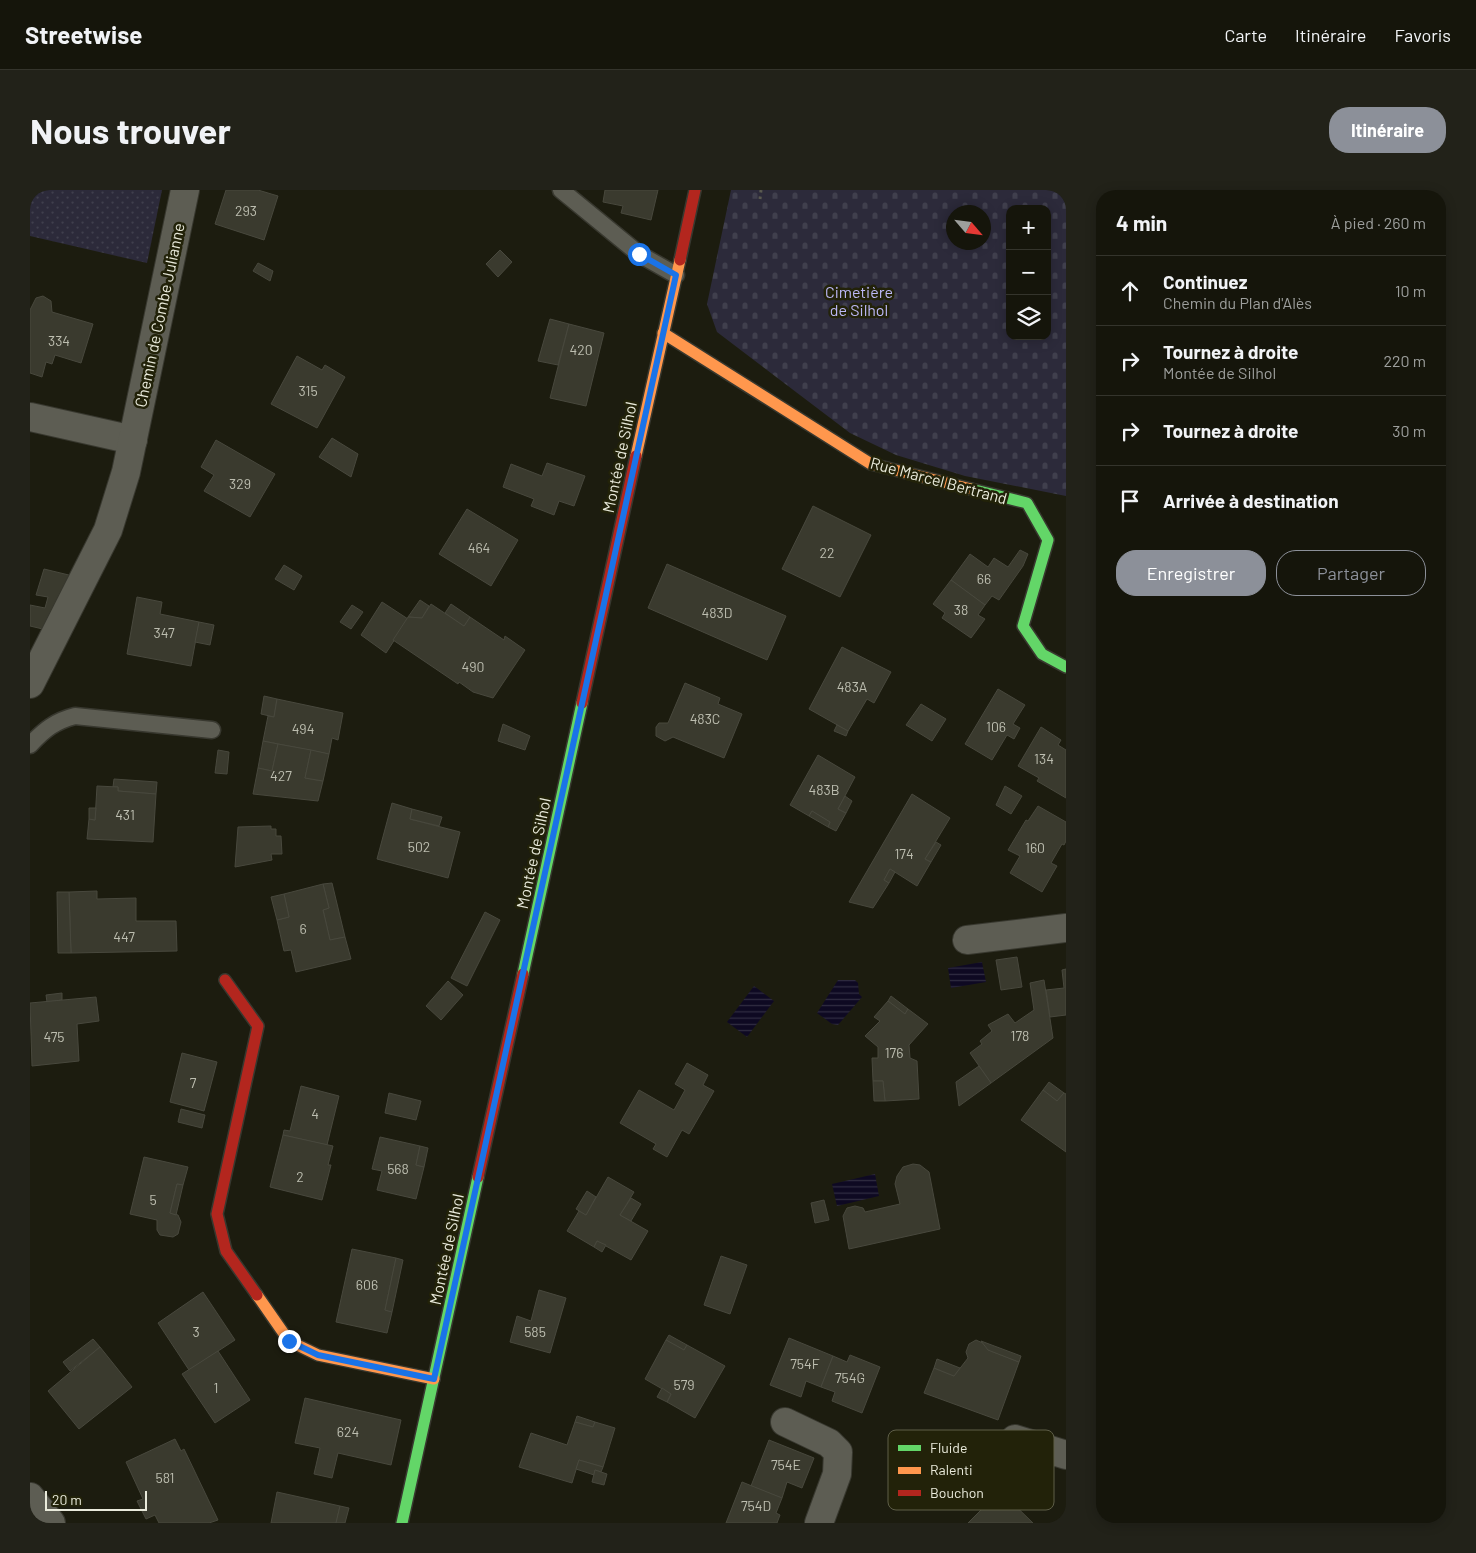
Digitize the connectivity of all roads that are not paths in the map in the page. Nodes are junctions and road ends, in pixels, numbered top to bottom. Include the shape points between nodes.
1 (185, 190) edge
2 (561, 190) edge
3 (695, 190) edge
4 (676, 275) junction
5 (663, 333) junction
6 (30, 417) edge
7 (133, 440) junction
8 (1066, 667) edge
9 (30, 684) edge
10 (212, 730) dead end
11 (30, 745) edge
12 (1066, 928) edge
13 (967, 940) dead end
14 (224, 980) dead end
15 (434, 1379) junction
16 (785, 1422) dead end
17 (1054, 1452) edge
18 (1066, 1456) edge
19 (30, 1497) edge
20 (51, 1523) edge
21 (402, 1523) edge
22 (819, 1523) edge

1 - 7 street, Chemin de Combe Julianne
2 - 4 lane via 639,254
3 - 4 main road, Montée de Silhol
4 - 5 main road, Montée de Silhol
5 - 8 main road, Rue Marcel Bertrand via 871,464 1027,503 1048,540 1023,626 1042,654
5 - 15 main road, Montée de Silhol
6 - 7 street
7 - 9 street, Chemin de Combe Julianne via 108,530
10 - 11 lane via 75,716 58,720
12 - 13 street
14 - 15 main road via 258,1026 217,1214 226,1251 289,1341 318,1355
15 - 21 main road, Montée de Silhol
16 - 22 street via 829,1443 838,1452 838,1474
17 - 18 street
19 - 20 street

